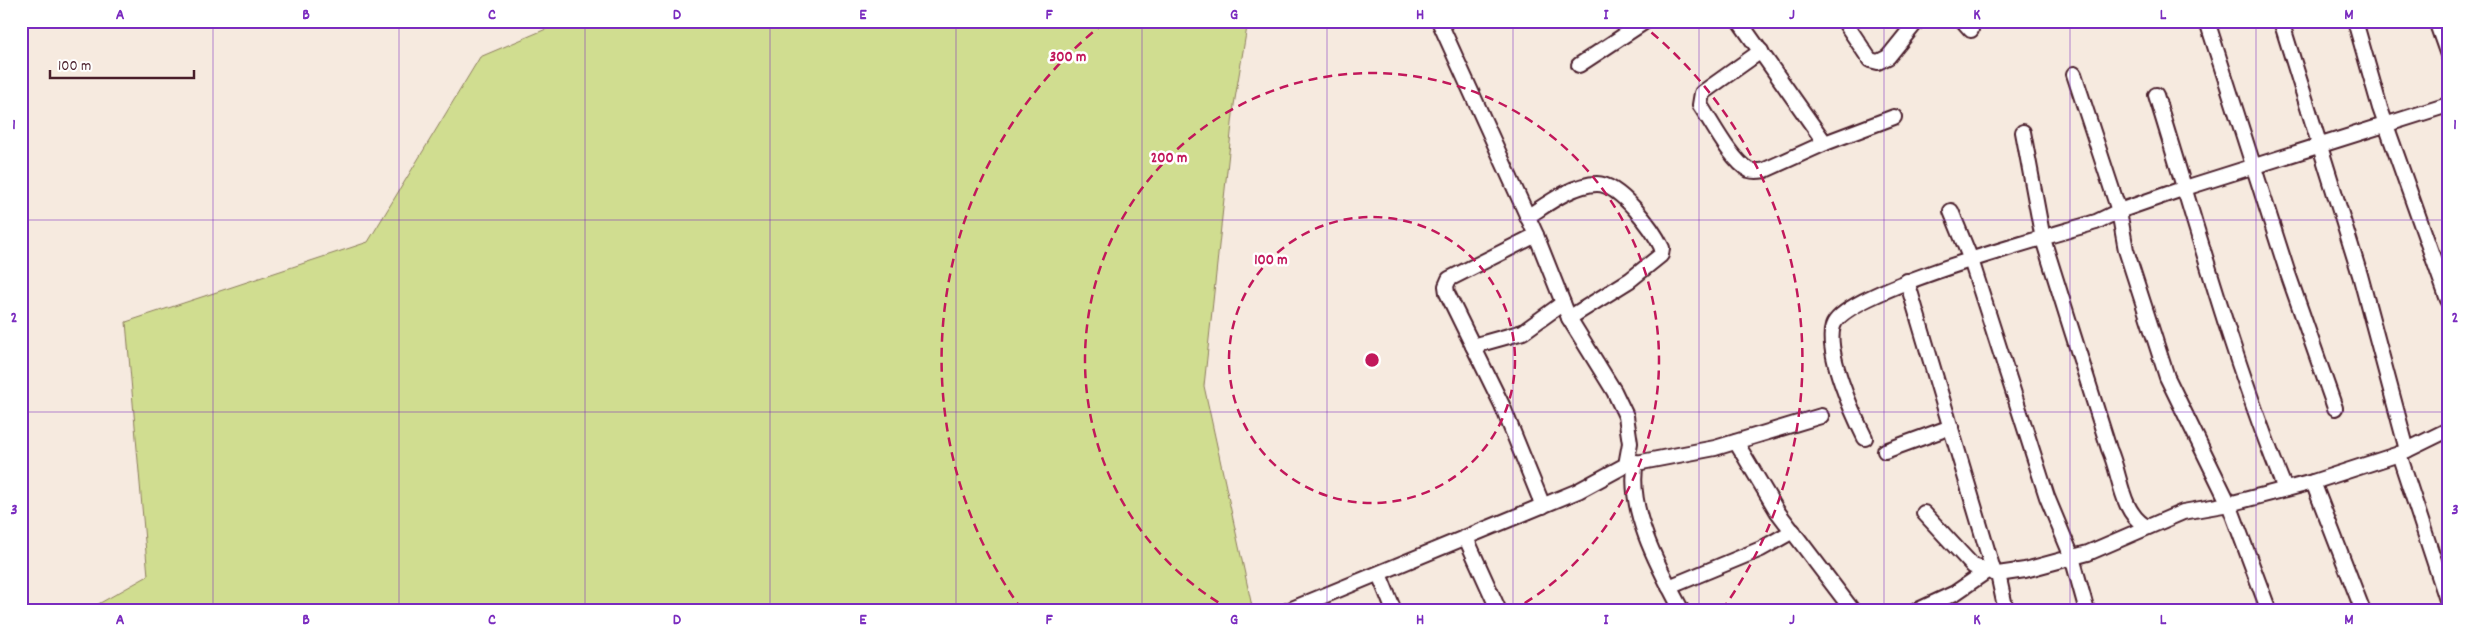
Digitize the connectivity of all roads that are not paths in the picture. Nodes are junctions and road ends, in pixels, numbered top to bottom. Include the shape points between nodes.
1 (1439, 21) edge
2 (1646, 21) edge
3 (1739, 21) edge
4 (1844, 21) edge
5 (1916, 21) edge
6 (2207, 21) edge
7 (2281, 21) edge
8 (2355, 21) edge
9 (2436, 21) edge
10 (1760, 51) junction
11 (2448, 55) edge
12 (1579, 65) dead end
13 (2074, 74) dead end
14 (2156, 95) dead end
15 (2448, 105) edge
16 (1894, 117) dead end
17 (2386, 126) junction
18 (2023, 132) dead end
19 (1825, 144) junction
20 (2319, 146) junction
21 (2253, 166) junction
22 (2185, 188) junction
23 (1952, 210) dead end
24 (2119, 211) junction
25 (1527, 217) junction
26 (1536, 235) junction
27 (2043, 239) junction
28 (1971, 260) junction
29 (1907, 281) junction
30 (2448, 300) edge
31 (1562, 303) junction
32 (1570, 318) junction
33 (1473, 346) junction
34 (2335, 408) dead end
35 (1821, 416) dead end
36 (1951, 427) junction
37 (2448, 430) edge
38 (1865, 438) dead end
39 (1736, 442) junction
40 (1885, 451) dead end
41 (2403, 452) junction
42 (1631, 463) junction
43 (2313, 482) junction
44 (2285, 489) junction
45 (2229, 504) junction
46 (1543, 506) junction
47 (1924, 513) dead end
48 (2145, 526) junction
49 (1793, 531) junction
50 (1466, 538) junction
51 (2072, 557) junction
52 (1993, 573) junction
53 (1379, 574) junction
54 (1669, 587) junction
55 (2448, 603) edge
56 (1287, 611) edge
57 (1394, 611) edge
58 (1499, 611) edge
59 (1682, 611) edge
60 (1853, 611) edge
61 (1916, 611) edge
62 (2006, 611) edge
63 (2087, 611) edge
64 (2268, 611) edge
65 (2363, 611) edge

1 - 25 street
2 - 12 street
3 - 10 street
4 - 5 street via 1870,60 1878,62 1888,57
6 - 21 street
7 - 20 street
8 - 17 street
9 - 11 street
10 - 19 street
10 - 19 street via 1702,93 1700,99 1700,105 1734,154 1755,172
13 - 24 street
14 - 22 street
15 - 17 street
16 - 19 street
17 - 20 street
17 - 30 street
18 - 27 street
20 - 21 street
20 - 41 street via 2360,275
21 - 22 street
21 - 34 street
22 - 24 street
22 - 44 street via 2244,384
23 - 28 street
24 - 27 street
24 - 45 street via 2126,250 2168,377
25 - 26 street
25 - 32 street via 1554,200 1597,184 1609,187 1625,200 1644,220 1662,248 1661,255 1630,280
26 - 31 street
26 - 33 street via 1449,279 1447,293
27 - 28 street
27 - 48 street via 2117,466 2126,506 2135,520
28 - 29 street
28 - 51 street via 2047,497
29 - 36 street
29 - 38 street via 1867,299 1836,320 1833,326 1843,386
31 - 32 street
31 - 33 street via 1524,332
32 - 42 street via 1626,416
33 - 46 street via 1502,405
35 - 39 street
36 - 40 street
36 - 52 street
37 - 41 street
39 - 42 street
39 - 49 street
41 - 43 street
41 - 55 street
42 - 46 street
42 - 54 street via 1642,524
43 - 44 street
43 - 65 street
44 - 45 street
45 - 48 street via 2183,512
45 - 64 street
46 - 50 street
47 - 52 street via 1966,560
48 - 51 street via 2088,553
49 - 54 street
49 - 60 street
50 - 53 street
50 - 58 street
51 - 52 street via 2025,570
51 - 63 street
52 - 61 street
52 - 62 street
53 - 56 street
53 - 57 street
54 - 59 street

